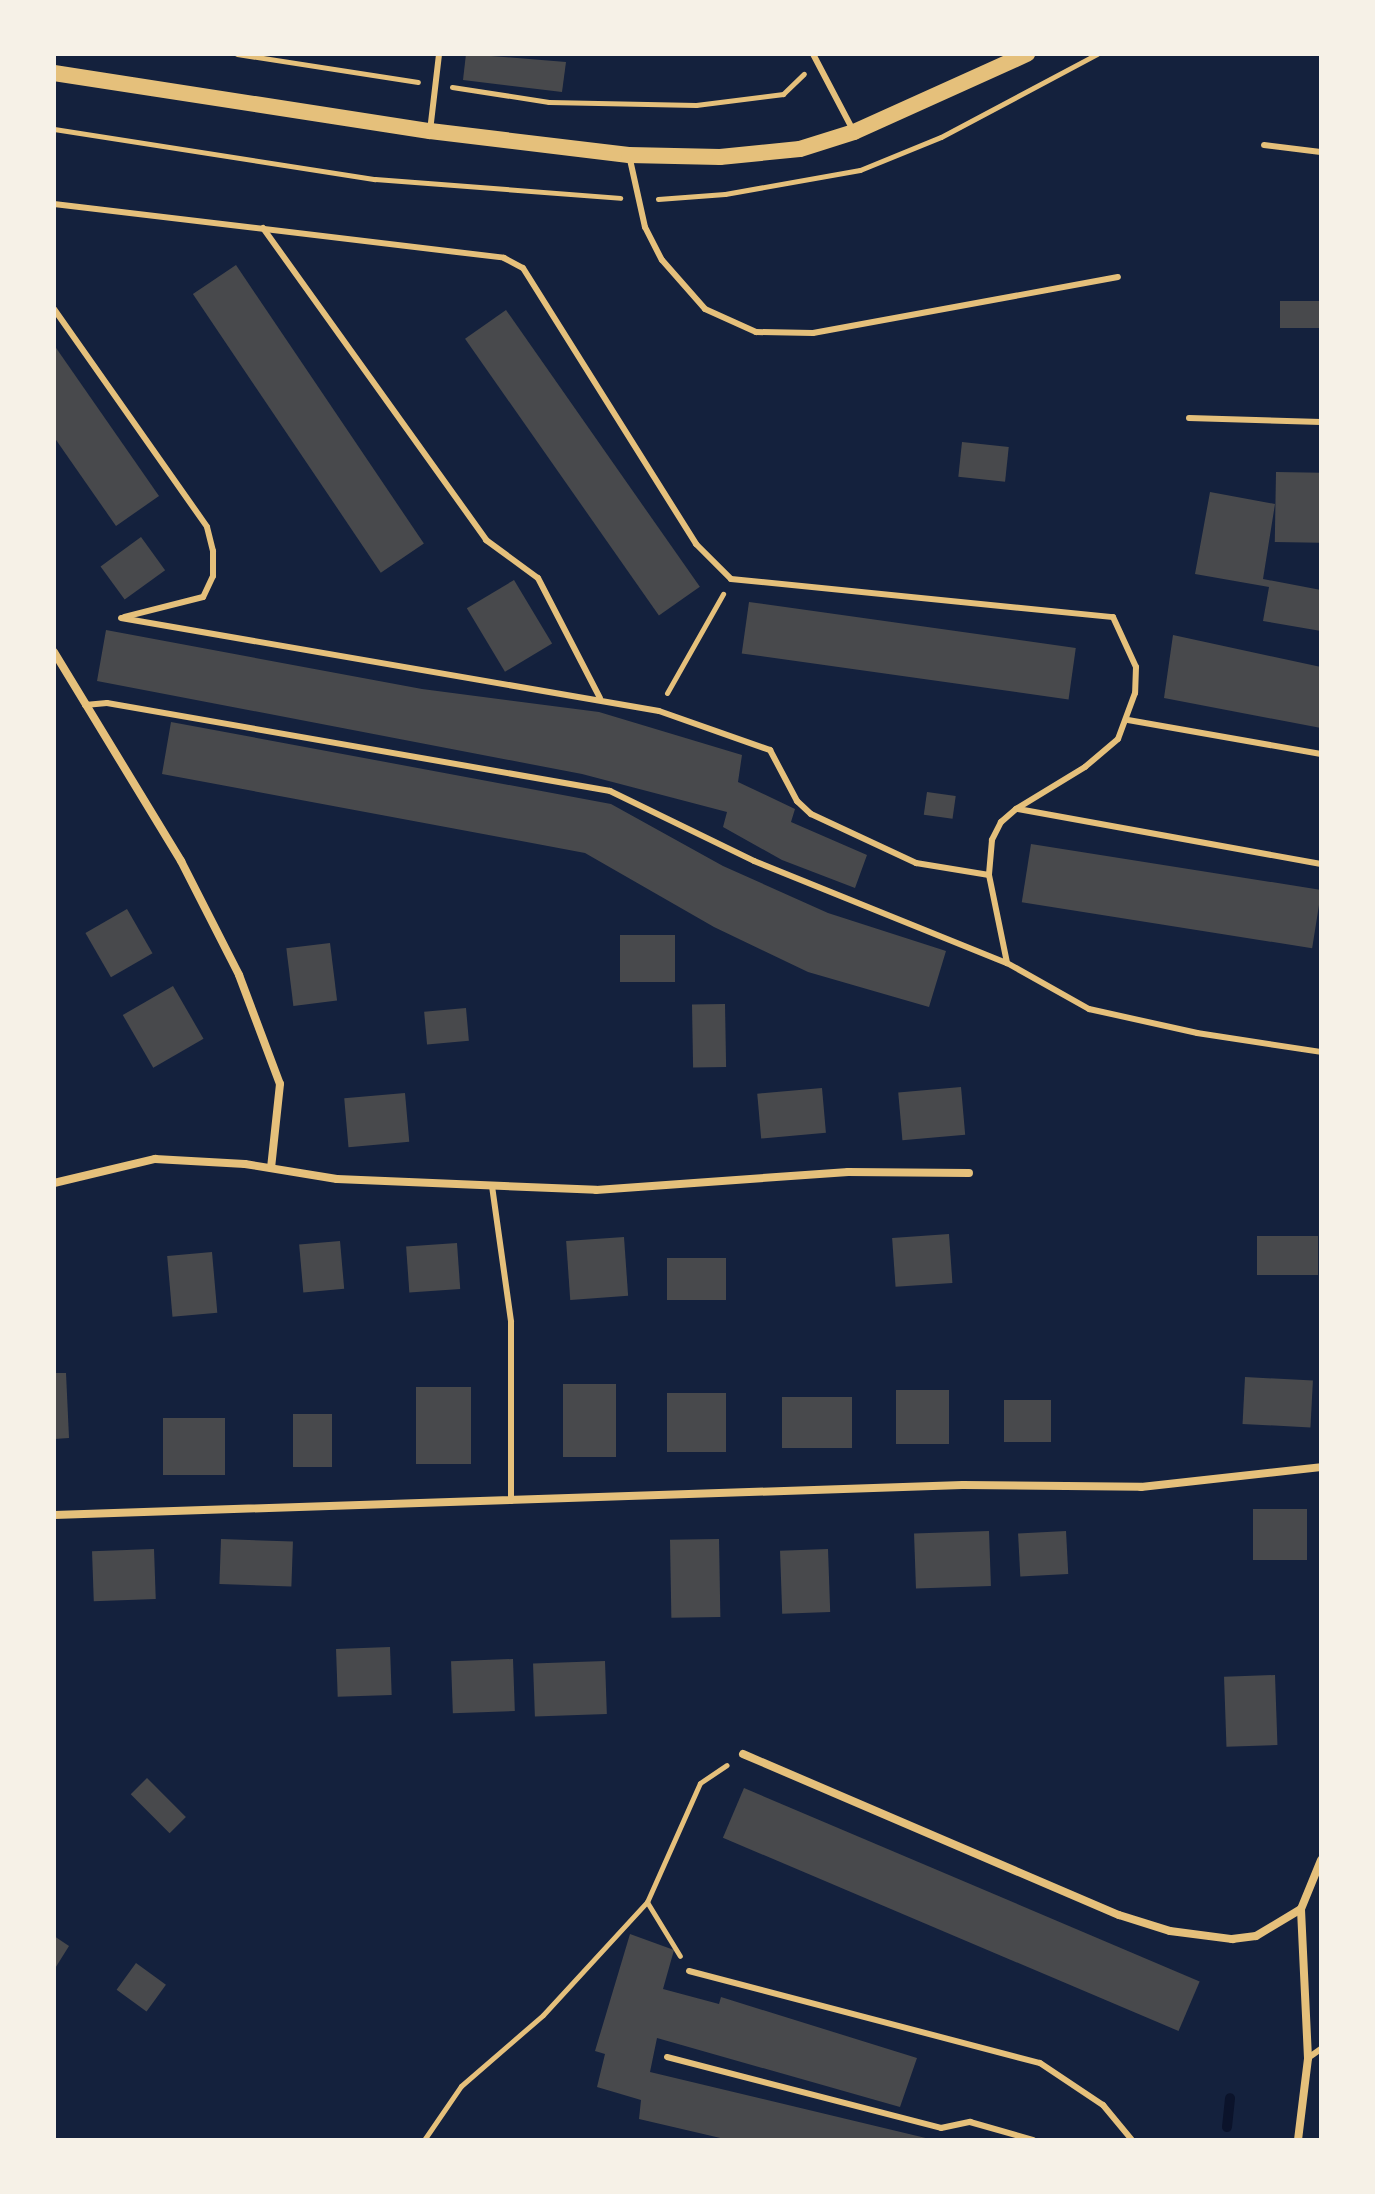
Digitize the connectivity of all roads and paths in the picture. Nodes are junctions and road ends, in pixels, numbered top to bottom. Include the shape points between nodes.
1 (237, 54) edge
2 (439, 54) edge
3 (813, 54) edge
4 (1027, 54) edge
5 (807, 63) dead end
6 (54, 73) edge
7 (435, 85) junction
8 (430, 131) junction
9 (854, 132) junction
10 (1264, 145) dead end
11 (1321, 152) edge
12 (629, 155) junction
13 (54, 204) edge
14 (262, 227) junction
15 (1118, 277) dead end
16 (54, 309) edge
17 (1189, 418) dead end
18 (1321, 422) edge
19 (731, 579) junction
20 (54, 652) edge
21 (671, 687) dead end
22 (600, 698) junction
23 (85, 705) junction
24 (1128, 720) junction
25 (1321, 754) edge
26 (1016, 809) junction
27 (1321, 864) edge
28 (989, 875) junction
29 (1007, 963) junction
30 (1321, 1052) edge
31 (271, 1168) junction
32 (969, 1173) dead end
33 (54, 1183) edge
34 (492, 1186) junction
35 (1321, 1467) edge
36 (511, 1504) junction
37 (54, 1515) edge
38 (743, 1754) joint
39 (1321, 1860) edge
40 (647, 1902) junction
41 (1301, 1909) junction
42 (689, 1971) joint
43 (1321, 2049) edge
44 (667, 2057) dead end
45 (1308, 2058) junction
46 (1296, 2139) edge
47 (424, 2140) edge
48 (1033, 2140) edge
49 (1132, 2140) edge

1 - 7 path
2 - 7 lane
3 - 9 lane
4 - 9 main road
5 - 7 path via 805,73 783,94 696,105 549,102
6 - 8 main road
7 - 8 lane
8 - 12 main road
9 - 12 main road via 800,149 720,157
10 - 11 lane
12 - 15 lane via 645,227 662,260 705,309 756,332 813,333
13 - 14 lane
14 - 19 lane via 480,253 523,268 696,544
14 - 22 lane via 486,540 538,578
16 - 22 lane via 207,527 213,551 213,576 203,597 121,618
17 - 18 lane
19 - 21 path
19 - 24 lane via 1113,617 1136,667
20 - 23 street
22 - 28 lane via 721,730 770,750 797,801 811,814 916,863
23 - 29 lane via 138,708 610,791 754,861
23 - 31 street via 181,861 239,975 280,1084
24 - 25 lane
24 - 26 lane via 1118,739 1085,767
26 - 27 lane via 1031,807
26 - 28 lane via 992,840
28 - 29 lane
29 - 30 lane via 1089,1009
31 - 33 street via 155,1159
31 - 34 street via 337,1179
32 - 34 street via 848,1172 596,1190
34 - 36 lane via 511,1322
35 - 36 street via 1141,1487 963,1485
36 - 37 street
38 - 40 path via 700,1783
38 - 41 street via 1119,1915 1170,1931 1244,1938
39 - 41 street
40 - 42 path
40 - 47 path via 543,2015 461,2086
41 - 45 street
42 - 49 lane via 1040,2063 1103,2105
43 - 45 lane
44 - 48 lane via 941,2128 970,2122
45 - 46 street

